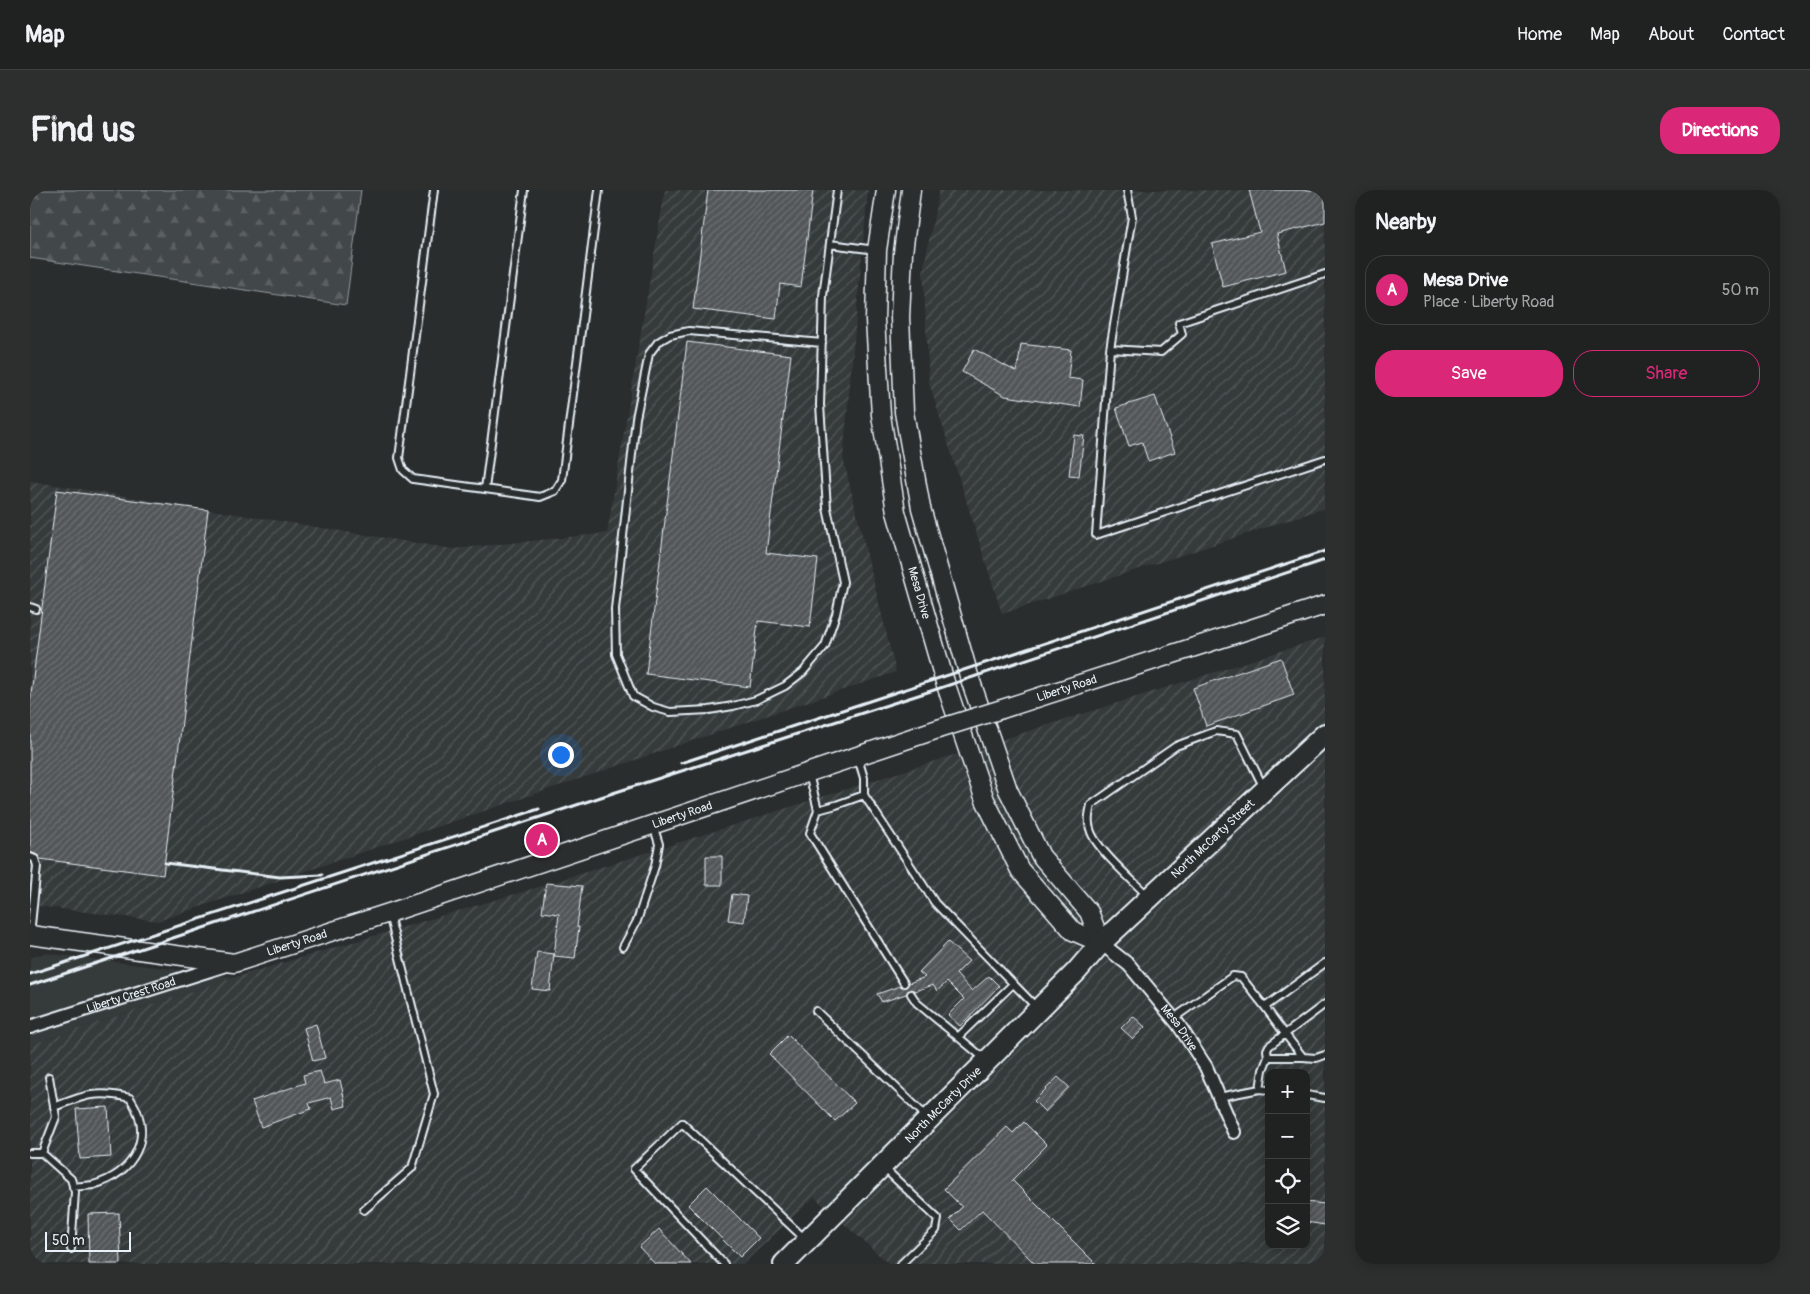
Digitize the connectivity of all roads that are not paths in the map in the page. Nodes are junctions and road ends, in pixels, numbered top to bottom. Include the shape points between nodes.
1 (434, 190) edge
2 (524, 190) edge
3 (599, 190) edge
4 (837, 190) edge
5 (886, 190) edge
6 (911, 190) edge
7 (1127, 190) edge
8 (830, 244) junction
9 (877, 250) junction
10 (903, 253) junction
11 (1325, 274) edge
12 (822, 343) junction
13 (1110, 349) junction
14 (1325, 459) edge
15 (485, 489) junction
16 (1325, 605) edge
17 (1325, 734) edge
18 (857, 756) junction
19 (808, 772) junction
20 (1265, 790) junction
21 (864, 794) junction
22 (818, 810) junction
23 (653, 824) junction
24 (30, 858) edge
25 (1149, 898) junction
26 (388, 913) junction
27 (30, 935) edge
28 (1101, 943) junction
29 (623, 947) dead end
30 (234, 962) junction
31 (1325, 963) edge
32 (904, 983) dead end
33 (1014, 984) junction
34 (911, 994) dead end
35 (1325, 1004) edge
36 (1265, 1007) junction
37 (1038, 1009) junction
38 (816, 1011) dead end
39 (1174, 1018) junction
40 (30, 1027) edge
41 (1285, 1034) junction
42 (958, 1037) junction
43 (1325, 1055) edge
44 (1268, 1057) junction
45 (1303, 1057) junction
46 (987, 1060) junction
47 (49, 1078) dead end
48 (1260, 1089) junction
49 (1265, 1090) edge
50 (1310, 1096) edge
51 (1219, 1097) junction
52 (1325, 1098) edge
53 (54, 1107) junction
54 (929, 1119) junction
55 (1234, 1132) dead end
56 (42, 1152) junction
57 (30, 1153) edge
58 (882, 1166) junction
59 (73, 1187) junction
60 (364, 1210) dead end
61 (807, 1241) junction
62 (71, 1249) dead end
63 (786, 1263) edge
64 (724, 1264) edge
65 (901, 1264) edge

1 - 15 lane via 399,458 403,470 413,479
2 - 15 lane
3 - 15 lane via 562,480 555,491 540,497
4 - 8 lane
5 - 9 main road, Mesa Drive
6 - 10 main road, Mesa Drive
7 - 13 lane via 1132,217
8 - 9 lane
8 - 12 lane via 823,296
9 - 10 main road
9 - 28 main road, Mesa Drive via 875,320 881,415 896,512 945,684 985,800 1020,870 1073,931
10 - 28 main road, Mesa Drive via 900,317 904,412 920,508 969,676 1008,790 1041,856 1089,912
11 - 13 lane via 1179,322 1182,334 1161,352
12 - 12 lane via 820,405 827,508 843,582 825,646 803,672 785,686 756,700 709,710 670,712 653,707 633,696 616,654 615,609 636,418 649,354 658,342 670,335 689,331
13 - 14 lane via 1096,535
16 - 18 main road, Liberty Road, bridge
17 - 20 main road, North McCarty Street
18 - 19 main road, Liberty Road
18 - 21 lane via 864,778
19 - 22 lane
19 - 23 main road, Liberty Road
20 - 25 main road, North McCarty Street
20 - 25 lane via 1237,734 1216,732 1176,746 1091,805 1088,820 1091,833
21 - 22 lane
21 - 33 lane via 935,903
22 - 32 lane via 810,833
23 - 26 main road, Liberty Road
23 - 29 lane via 659,844 655,866 637,920
24 - 27 lane via 37,866
25 - 28 main road, North McCarty Street
26 - 30 main road, Liberty Road
26 - 60 lane via 434,1094 412,1168
27 - 30 main road, Liberty Road
28 - 37 main road, North McCarty Drive
28 - 39 street, Mesa Drive via 1129,965
30 - 40 street, Liberty Crest Road
31 - 36 lane
33 - 37 lane
33 - 42 lane
34 - 42 lane via 917,1003
35 - 41 lane
36 - 39 lane via 1238,975
36 - 41 lane
37 - 46 main road, North McCarty Drive
38 - 54 lane
39 - 51 street, Mesa Drive via 1206,1067
41 - 44 lane via 1269,1046
41 - 45 lane
42 - 46 lane
43 - 45 lane
44 - 45 lane
44 - 48 lane
46 - 54 main road, North McCarty Drive
47 - 53 lane
48 - 49 lane
48 - 51 lane
50 - 52 lane
51 - 55 street, Mesa Drive
53 - 56 lane via 56,1118
53 - 59 lane via 101,1093 118,1095 130,1098 140,1120 142,1135 133,1160 116,1175
54 - 58 main road, North McCarty Drive
56 - 57 lane
56 - 59 lane via 71,1180
58 - 61 main road, North McCarty Drive
58 - 65 lane via 938,1219 936,1230
59 - 62 lane
61 - 63 main road, North McCarty Drive
61 - 64 lane via 682,1123 634,1169

